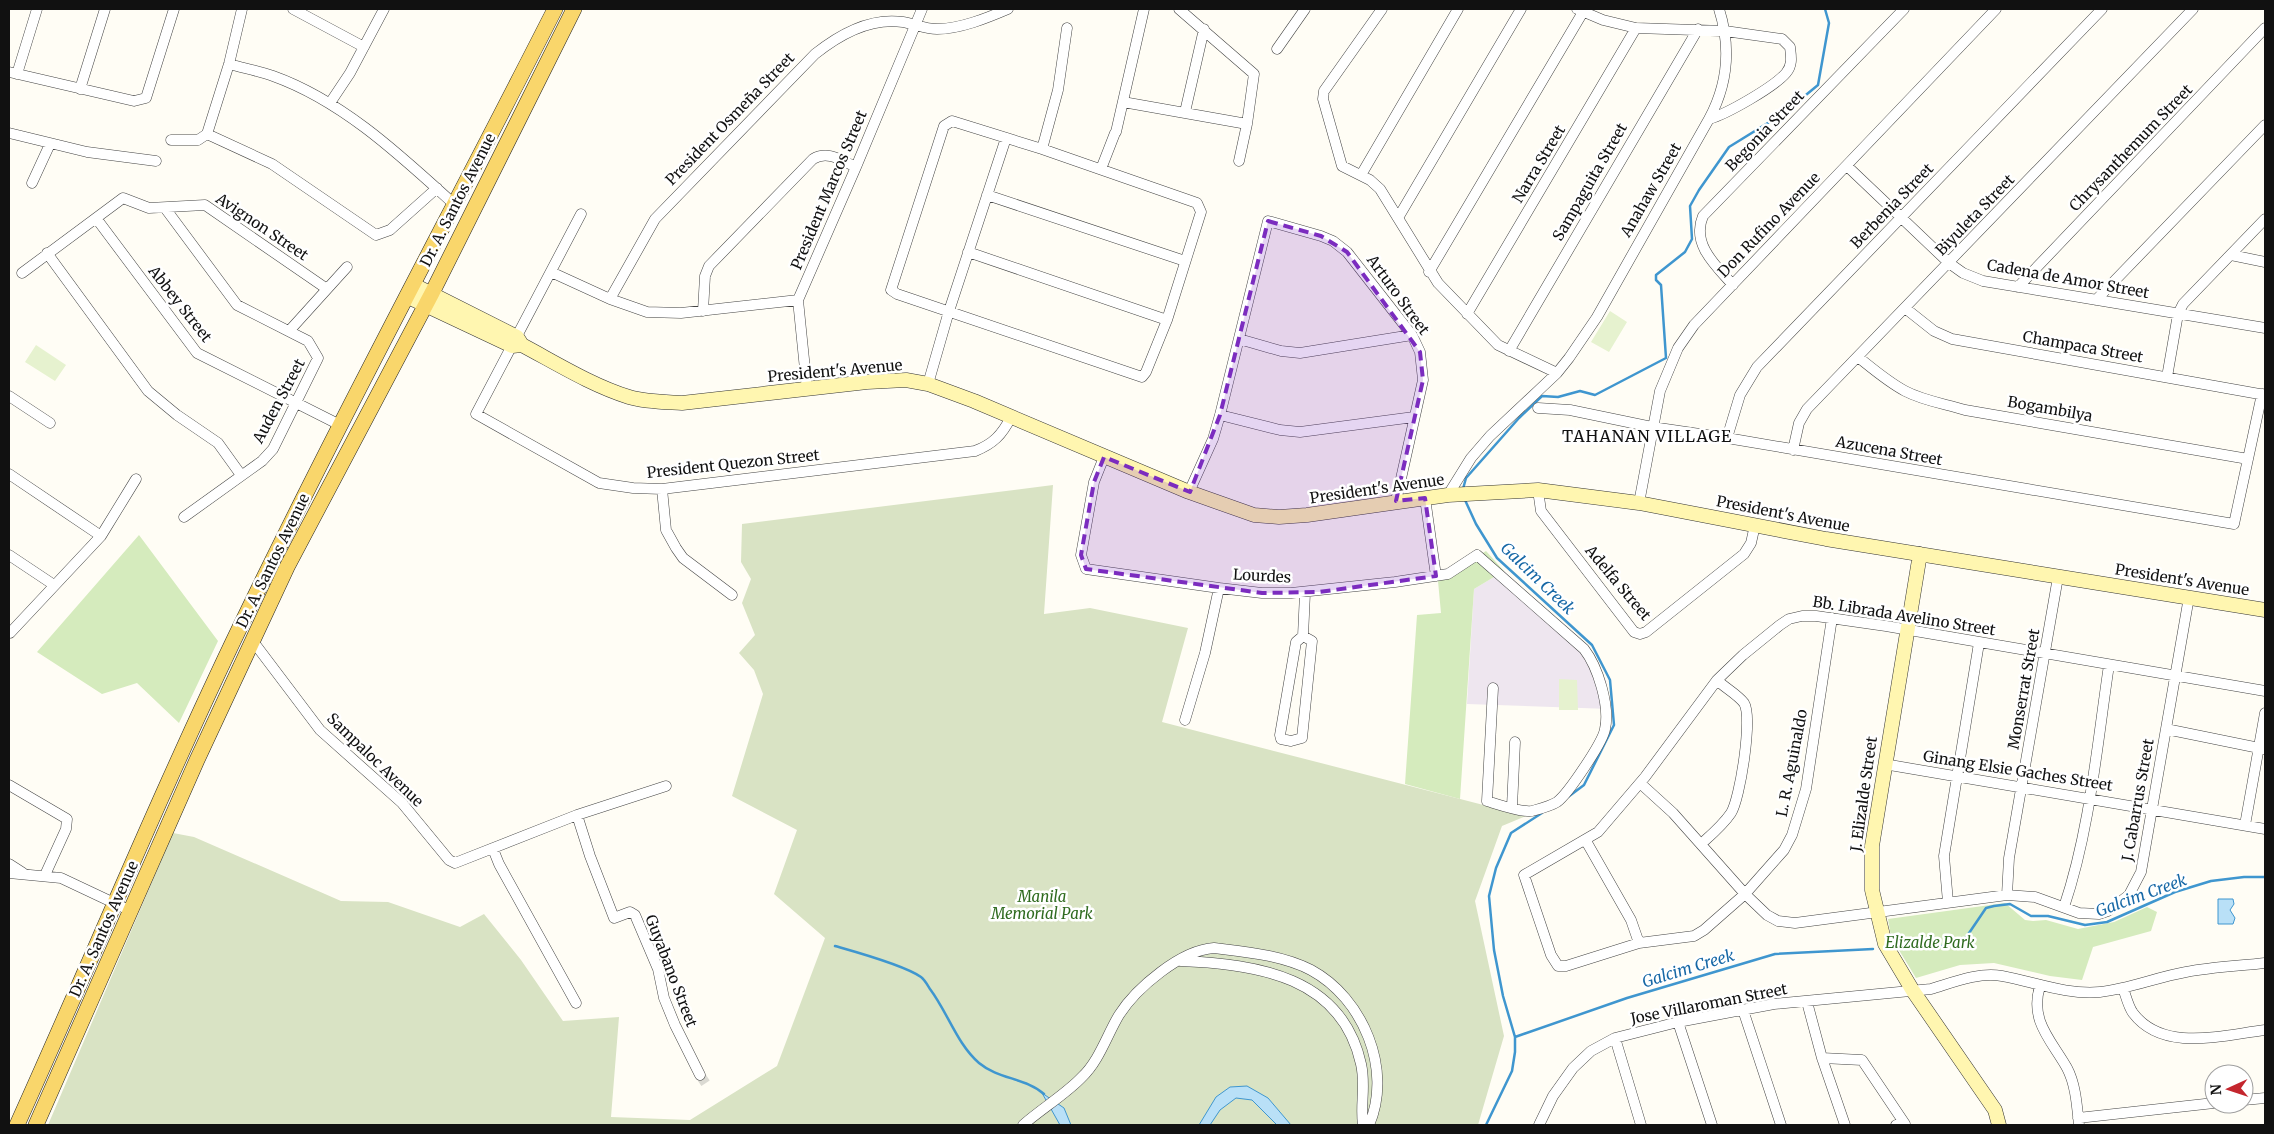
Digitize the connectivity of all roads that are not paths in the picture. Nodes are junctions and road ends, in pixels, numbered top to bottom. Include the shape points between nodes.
1 (37, 9) edge
2 (105, 9) edge
3 (174, 9) edge
4 (242, 9) edge
5 (294, 9) edge
6 (384, 9) edge
7 (555, 9) edge
8 (574, 9) edge
9 (922, 9) edge
10 (1008, 9) edge
11 (1144, 9) edge
12 (1179, 9) edge
13 (1382, 9) edge
14 (1458, 9) edge
15 (1521, 9) edge
16 (1720, 9) edge
17 (1904, 9) edge
18 (1996, 9) edge
19 (2102, 9) edge
20 (2193, 9) edge
21 (1580, 10) edge
22 (1300, 11) edge
23 (915, 26) junction
24 (1067, 28) dead end
25 (1636, 28) junction
26 (1204, 29) junction
27 (1698, 29) junction
28 (1725, 31) junction
29 (2264, 31) edge
30 (364, 47) junction
31 (1277, 49) dead end
32 (229, 64) junction
33 (13, 73) edge
34 (80, 89) junction
35 (1123, 102) junction
36 (330, 103) junction
37 (1185, 112) junction
38 (1709, 119) junction
39 (1247, 124) junction
40 (2265, 125) edge
41 (9, 133) edge
42 (207, 134) junction
43 (1006, 138) junction
44 (171, 140) dead end
45 (50, 144) junction
46 (1042, 149) junction
47 (156, 161) dead end
48 (1239, 161) dead end
49 (1847, 166) junction
50 (856, 167) junction
51 (1101, 169) junction
52 (1361, 175) junction
53 (32, 183) dead end
54 (437, 188) junction
55 (987, 195) junction
56 (455, 205) junction
57 (165, 208) junction
58 (581, 214) dead end
59 (96, 218) junction
60 (1398, 218) junction
61 (1901, 218) junction
62 (2265, 219) edge
63 (968, 252) junction
64 (47, 253) junction
65 (2231, 255) junction
66 (1185, 261) junction
67 (2265, 262) edge
68 (1949, 263) junction
69 (347, 267) dead end
70 (551, 272) junction
71 (1429, 272) junction
72 (22, 273) dead end
73 (1733, 285) junction
74 (2018, 287) junction
75 (327, 289) junction
76 (411, 291) junction
77 (610, 299) junction
78 (428, 300) junction
79 (798, 300) junction
80 (2096, 300) junction
81 (1905, 308) junction
82 (702, 311) junction
83 (949, 311) junction
84 (1468, 314) junction
85 (2178, 314) junction
86 (1167, 320) junction
87 (2265, 328) edge
88 (290, 330) junction
89 (1412, 335) junction
90 (1239, 339) junction
91 (517, 342) junction
92 (1509, 351) junction
93 (1858, 357) junction
94 (1557, 372) junction
95 (2167, 377) junction
96 (928, 384) junction
97 (807, 389) junction
98 (2264, 394) edge
99 (9, 396) edge
100 (297, 402) junction
101 (1538, 408) dead end
102 (1220, 415) junction
103 (1011, 417) junction
104 (1414, 417) junction
105 (50, 423) dead end
106 (340, 425) junction
107 (1652, 427) junction
108 (1727, 438) junction
109 (1793, 450) junction
110 (1104, 457) junction
111 (2248, 460) junction
112 (9, 474) edge
113 (241, 475) junction
114 (136, 480) dead end
115 (662, 489) junction
116 (1538, 490) junction
117 (1190, 492) junction
118 (1453, 494) junction
119 (1425, 498) junction
120 (1396, 501) junction
121 (1639, 503) junction
122 (184, 517) dead end
123 (1755, 525) junction
124 (100, 536) junction
125 (1920, 554) junction
126 (9, 555) edge
127 (1436, 576) junction
128 (2058, 577) junction
129 (54, 585) junction
130 (1219, 588) junction
131 (1305, 593) junction
132 (732, 595) dead end
133 (2189, 597) junction
134 (2265, 610) edge
135 (1832, 618) junction
136 (1907, 630) junction
137 (10, 633) edge
138 (1303, 636) junction
139 (252, 640) junction
140 (1979, 643) junction
141 (2045, 654) junction
142 (2110, 665) junction
143 (2175, 677) junction
144 (1717, 680) junction
145 (1493, 688) dead end
146 (2265, 692) edge
147 (2265, 713) edge
148 (1186, 720) dead end
149 (2166, 729) junction
150 (1515, 742) dead end
151 (2262, 748) edge
152 (1884, 764) junction
153 (1957, 776) junction
154 (1640, 783) junction
155 (9, 785) edge
156 (666, 786) dead end
157 (2022, 788) junction
158 (2089, 798) junction
159 (1512, 807) junction
160 (2152, 809) junction
161 (577, 815) junction
162 (2245, 826) junction
163 (2265, 829) edge
164 (1586, 841) junction
165 (1701, 844) junction
166 (493, 849) junction
167 (9, 864) edge
168 (9, 873) edge
169 (26, 875) junction
170 (45, 875) junction
171 (1524, 875) joint
172 (1745, 894) junction
173 (2007, 895) junction
174 (1948, 902) junction
175 (115, 904) junction
176 (2064, 907) junction
177 (131, 911) junction
178 (1876, 911) junction
179 (1638, 943) junction
180 (1197, 957) junction
181 (2265, 963) edge
182 (2040, 986) junction
183 (2123, 988) junction
184 (1913, 991) junction
185 (1807, 1002) junction
186 (576, 1003) dead end
187 (1743, 1010) junction
188 (1678, 1022) junction
189 (2265, 1030) edge
190 (1615, 1038) junction
191 (1822, 1058) junction
192 (700, 1075) tunnel mouth
193 (2204, 1104) edge
194 (2079, 1122) edge
195 (1543, 1124) edge
196 (17, 1125) edge
197 (36, 1125) edge
198 (1023, 1125) edge
199 (1364, 1125) edge
200 (1368, 1125) edge
201 (1641, 1125) edge
202 (1712, 1125) edge
203 (1781, 1125) edge
204 (1845, 1125) edge
205 (1896, 1125) edge
206 (1999, 1125) edge

1 - 33 street
2 - 34 street
3 - 34 street via 146,98 134,101
4 - 32 street
5 - 30 street
6 - 30 street
7 - 56 main road, Dr. A. Santos Avenue
8 - 78 main road, Dr. A. Santos Avenue
9 - 23 street, President Marcos Street
10 - 23 street, President Osmeña Street via 949,28
11 - 35 street
12 - 26 street
13 - 52 street via 1324,91 1342,166
14 - 52 street
15 - 60 street
16 - 28 street, Anahaw Street
17 - 73 street, Begonia Street via 1703,216 1700,232 1703,247
18 - 49 street, Don Rufino Avenue
19 - 61 street, Berbenia Street
20 - 68 street, Biyuleta Street
21 - 25 street
21 - 71 street
22 - 31 street
23 - 50 street, President Marcos Street
23 - 77 street, President Osmeña Street via 905,22 877,22 845,33 815,54 655,219
24 - 46 street via 1054,106
25 - 27 street
25 - 84 street, Narra Street
26 - 37 street
26 - 39 street via 1254,74
27 - 28 street
27 - 92 street, Sampaguita Street
28 - 38 street, Anahaw Street via 1724,83
28 - 38 street via 1782,39 1790,47 1792,62 1786,73 1732,109
29 - 74 street, Chrysanthemum Street
30 - 36 street
32 - 36 street via 273,76
32 - 42 street
33 - 34 street
35 - 37 street
35 - 51 street via 1116,132
36 - 54 street via 387,145
37 - 39 street
38 - 94 street, Anahaw Street via 1596,317
39 - 48 street
40 - 80 street
41 - 45 street
42 - 44 street via 198,140
42 - 54 street via 280,168 376,235 390,230
43 - 46 street
43 - 55 street
43 - 83 street via 952,121 944,126 891,290
45 - 47 street
45 - 53 street
46 - 51 street
49 - 61 street, Cadena de Amor Street
49 - 73 street, Don Rufino Avenue
50 - 79 street, President Marcos Street
50 - 82 street via 830,155 813,159 709,266
51 - 66 street via 1197,202 1201,212
52 - 60 street via 1380,189
54 - 56 street
55 - 63 street
55 - 66 street
56 - 76 main road, Dr. A. Santos Avenue
57 - 59 street, Avignon Street via 149,208 123,198
57 - 75 street, Avignon Street via 205,205
57 - 88 street, Auden Street via 237,305
58 - 70 street, President Quezon Street
59 - 64 street, Avignon Street
59 - 100 street, Abbey Street via 197,353
60 - 71 street
61 - 68 street, Cadena de Amor Street
61 - 108 street, Berbenia Street via 1757,367 1740,394
62 - 65 street
63 - 83 street
63 - 86 street
64 - 72 street, Avignon Street
64 - 113 street via 148,391 218,443
65 - 67 street
65 - 85 street via 2183,304
66 - 86 street
68 - 74 street, Cadena de Amor Street via 1984,281
68 - 81 street, Biyuleta Street
69 - 75 street
70 - 77 street
70 - 91 street, President Quezon Street
71 - 84 street
73 - 107 street, Don Rufino Avenue via 1694,325 1678,348 1660,391
74 - 80 street, Cadena de Amor Street
75 - 88 street
76 - 78 street, President's Avenue
76 - 106 main road, Dr. A. Santos Avenue
77 - 82 street via 647,312
78 - 91 street, President's Avenue
78 - 139 main road, Dr. A. Santos Avenue
79 - 82 street
79 - 97 street, President Marcos Street
80 - 85 street, Cadena de Amor Street
81 - 93 street, Biyuleta Street
81 - 95 street, Champaca Street via 1934,331 1952,338
83 - 86 street via 1142,377
83 - 96 street
84 - 92 street via 1498,345
85 - 87 street, Cadena de Amor Street
85 - 95 street
88 - 100 street, Auden Street via 308,341 318,358
89 - 90 street via 1300,353
89 - 90 street, Arturo Street via 1347,252 1333,240 1268,222
89 - 104 street, Arturo Street via 1423,369
90 - 102 street
91 - 97 street, President's Avenue via 609,389 655,402 682,403
91 - 115 street, President Quezon Street via 476,414 599,483
92 - 94 street
93 - 109 street, Biyuleta Street via 1807,409 1799,424
93 - 111 street, Bogambilya via 1906,392 1965,410
94 - 118 street, Anahaw Street via 1490,436 1466,466
95 - 98 street, Champaca Street
96 - 97 street, President's Avenue via 906,380
96 - 103 street, President's Avenue
98 - 111 street
99 - 105 street
100 - 106 street, Abbey Street
100 - 113 street, Auden Street via 273,449
101 - 107 street, Azucena Street via 1570,410
102 - 104 street via 1300,432
102 - 117 street
103 - 110 street, President's Avenue
103 - 115 street, President Quezon Street via 1003,433 990,445 975,451
104 - 120 street, Arturo Street
106 - 175 main road, Dr. A. Santos Avenue via 240,628
107 - 108 street, Azucena Street
107 - 121 street, Don Rufino Avenue
108 - 109 street, Azucena Street
109 - 111 street, Azucena Street via 2234,524
110 - 117 street, President's Avenue
110 - 130 street, Lourdes via 1094,482 1081,555 1086,569
112 - 124 street
113 - 122 street, Auden Street
114 - 124 street
115 - 132 street via 666,530 676,548 683,558
116 - 118 street, President's Avenue
116 - 121 street, President's Avenue
116 - 123 street, Adelfa Street via 1541,511 1634,632 1640,634 1744,554 1751,543
117 - 120 street, President's Avenue via 1254,515 1279,517 1307,516
118 - 119 street, President's Avenue
119 - 120 street, President's Avenue
119 - 127 street
121 - 123 street, President's Avenue
123 - 125 street, President's Avenue
124 - 129 street
125 - 128 street, President's Avenue
125 - 136 street, J. Elizalde Street
126 - 129 street
127 - 131 street, Lourdes
127 - 159 street, Lourdes via 1448,574 1478,555 1589,656 1600,681 1604,734 1590,758 1557,802 1529,812
128 - 133 street, President's Avenue
128 - 141 street, Monserrat Street
129 - 137 street
130 - 131 street, Lourdes
130 - 148 street
131 - 138 street
133 - 134 street, President's Avenue
133 - 143 street, J. Cabarrus Street
135 - 136 street, Bb. Librada Avelino Street
135 - 144 street, Bb. Librada Avelino Street via 1802,616 1789,619
135 - 172 street, L. R. Aguinaldo via 1800,811 1784,850
136 - 140 street, Bb. Librada Avelino Street
136 - 152 street, J. Elizalde Street
138 - 138 street via 1296,642 1280,735 1281,739 1291,741 1302,738 1311,667 1312,641
139 - 166 street, Sampaloc Avenue via 320,730 402,803 449,860 461,862
139 - 177 main road, Dr. A. Santos Avenue
140 - 141 street, Bb. Librada Avelino Street
140 - 153 street
141 - 142 street, Bb. Librada Avelino Street
141 - 157 street, Monserrat Street
142 - 143 street, Bb. Librada Avelino Street
142 - 158 street
143 - 146 street, Bb. Librada Avelino Street
143 - 149 street, J. Cabarrus Street
144 - 154 street, Bb. Librada Avelino Street
144 - 165 street via 1744,703 1748,732 1732,812
145 - 159 street via 1487,801
147 - 151 street
149 - 151 street
149 - 160 street, J. Cabarrus Street
150 - 159 street
151 - 162 street
152 - 153 street, Ginang Elsie Gaches Street
152 - 178 street, J. Elizalde Street via 1872,846
153 - 157 street, Ginang Elsie Gaches Street
153 - 174 street via 1944,856
154 - 164 street, Bb. Librada Avelino Street via 1598,832
154 - 165 street, J. Cabarrus Street
155 - 170 street via 66,819 66,829
156 - 161 street, Sampaloc Avenue
157 - 158 street, Ginang Elsie Gaches Street
157 - 173 street, Monserrat Street via 2008,869
158 - 160 street, Ginang Elsie Gaches Street
158 - 176 street
160 - 162 street, Ginang Elsie Gaches Street
160 - 176 street, J. Cabarrus Street via 2141,872 2129,895 2108,911 2098,914 2079,913
161 - 166 street, Sampaloc Avenue
161 - 192 street, Guyabano Street via 614,918 630,912 635,915 658,969 664,998
162 - 163 street, Ginang Elsie Gaches Street
164 - 171 street, Bb. Librada Avelino Street
164 - 179 street via 1631,920
165 - 172 street, J. Cabarrus Street
166 - 186 street
167 - 169 street
168 - 169 street
169 - 170 street
170 - 175 street via 61,878
171 - 179 street, L. R. Aguinaldo via 1551,955 1558,966
172 - 178 street, J. Cabarrus Street via 1778,921 1795,923
172 - 179 street, L. R. Aguinaldo via 1694,936
173 - 174 street, J. Cabarrus Street
173 - 176 street, J. Cabarrus Street via 2035,897
174 - 178 street, J. Cabarrus Street
175 - 177 street
175 - 196 main road, Dr. A. Santos Avenue
177 - 197 main road, Dr. A. Santos Avenue
178 - 184 street, J. Elizalde Street via 1885,944
180 - 198 street via 1178,961 1138,992 1120,1013 1082,1078
180 - 199 street via 1288,978 1321,996 1342,1017 1361,1064
180 - 200 street via 1214,948 1291,962 1330,982 1355,1011 1368,1037 1378,1078 1375,1111
181 - 183 street, Jose Villaroman Street via 2185,972
182 - 183 street, Jose Villaroman Street via 2082,992
182 - 184 street, Jose Villaroman Street via 2001,976 1981,976
182 - 194 street via 2037,1012 2045,1036 2070,1074
183 - 189 street via 2132,1012 2146,1026 2169,1036 2187,1039
184 - 185 street, Jose Villaroman Street
184 - 206 street, J. Elizalde Street via 1994,1110
185 - 187 street, Jose Villaroman Street
185 - 191 street
187 - 188 street, Jose Villaroman Street
187 - 203 street
188 - 190 street, Jose Villaroman Street
188 - 202 street
190 - 195 street, Jose Villaroman Street via 1591,1051 1573,1068 1553,1096
190 - 201 street
191 - 204 street
191 - 205 street via 1862,1060 1905,1124
193 - 194 street

